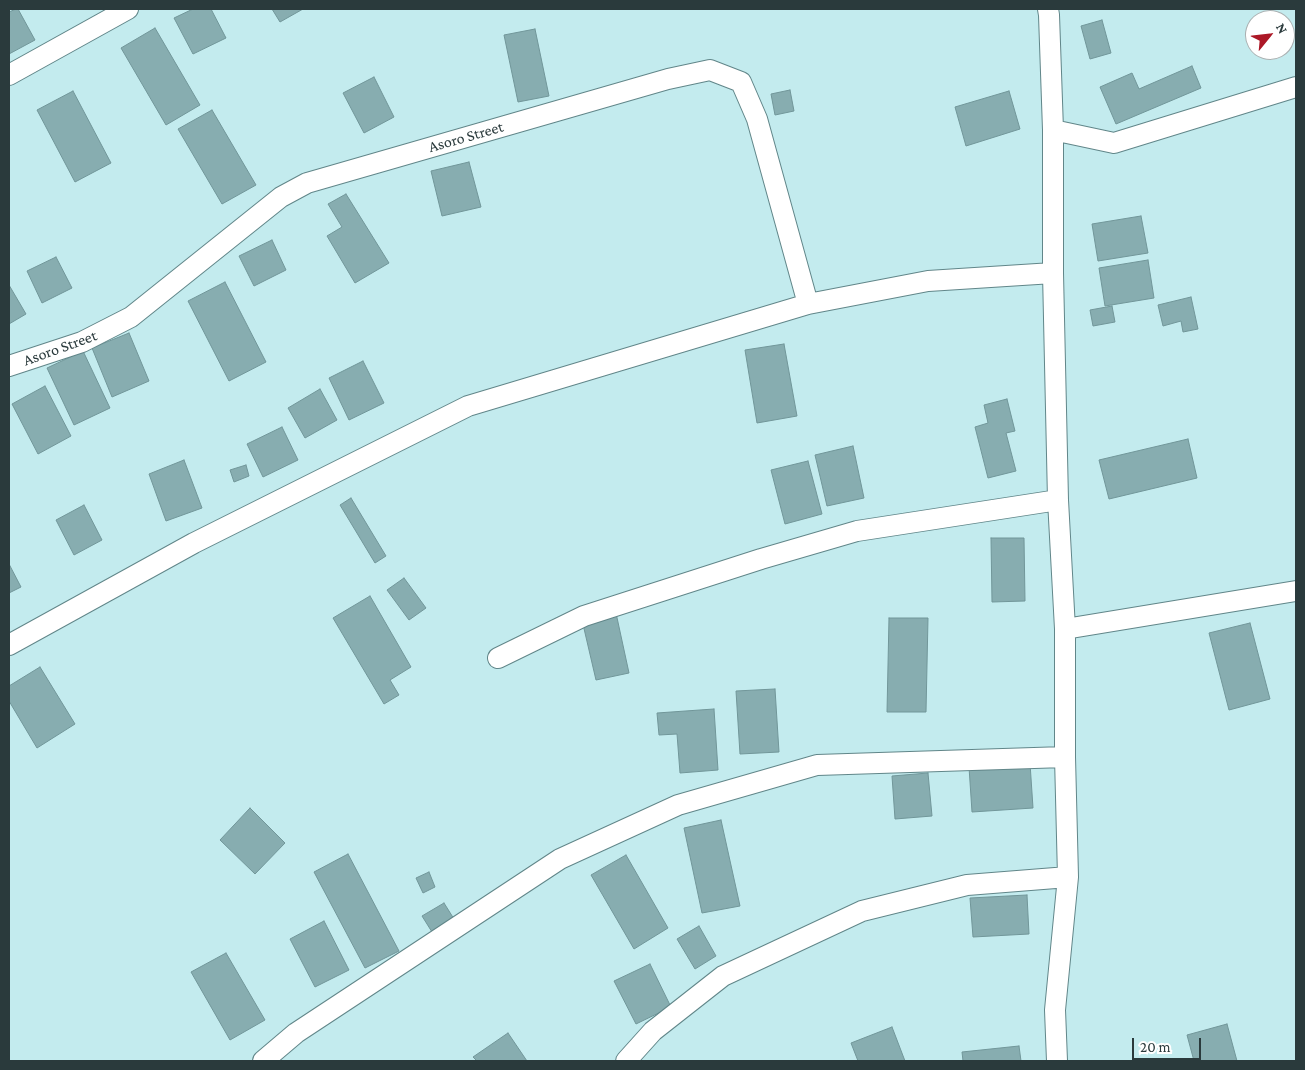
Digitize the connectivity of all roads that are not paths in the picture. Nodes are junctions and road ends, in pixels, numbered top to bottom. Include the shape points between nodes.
1 (128, 9) edge
2 (1048, 9) edge
3 (9, 75) edge
4 (1296, 87) edge
5 (1053, 130) junction
6 (1053, 274) junction
7 (808, 304) junction
8 (9, 366) edge
9 (1058, 500) junction
10 (1296, 591) edge
11 (1065, 629) junction
12 (9, 645) edge
13 (498, 658) dead end
14 (1065, 757) junction
15 (1068, 877) junction
16 (263, 1061) edge
17 (626, 1061) edge
18 (1057, 1061) edge

1 - 3 street
2 - 5 street
4 - 5 street via 1114,143
5 - 6 street
6 - 7 street via 928,281
6 - 9 street
7 - 8 street, Asoro Street via 757,119 741,82 710,70 307,183 281,197 131,317 82,342
7 - 12 street via 468,406 194,543
9 - 11 street
9 - 13 street via 857,531 584,616
10 - 11 street
11 - 14 street
14 - 15 street
14 - 16 street via 817,765 678,804 560,859 296,1033
15 - 17 street via 967,885 862,911 722,976 653,1031
15 - 18 street via 1055,1010

